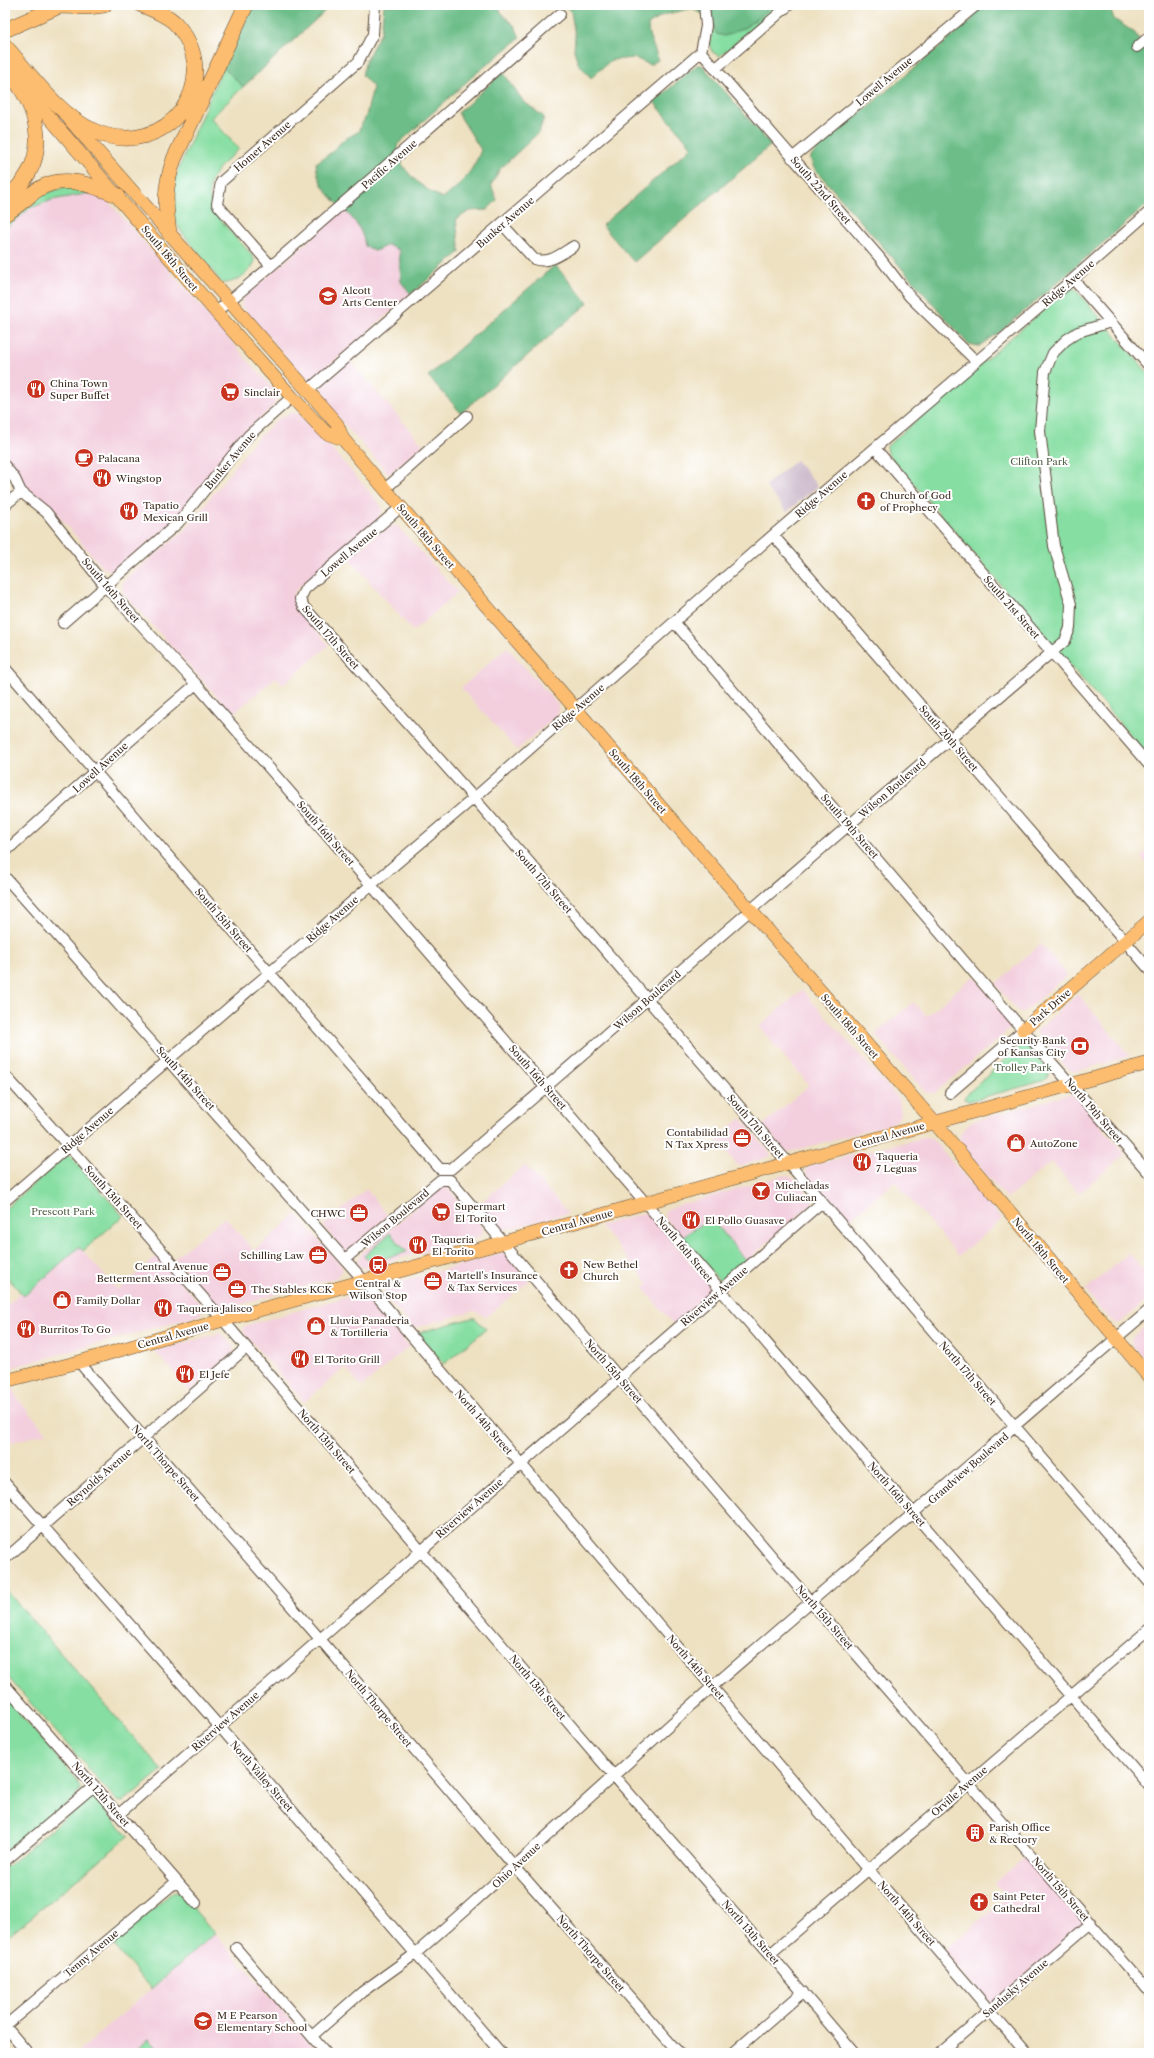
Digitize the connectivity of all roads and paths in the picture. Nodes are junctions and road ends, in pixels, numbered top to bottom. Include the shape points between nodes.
1 (104, 5) edge
2 (142, 5) edge
3 (246, 5) edge
4 (375, 5) edge
5 (704, 5) edge
6 (789, 5) edge
7 (977, 5) edge
8 (61, 6) edge
9 (560, 14) dead end
10 (5, 30) edge
11 (1149, 37) edge
12 (5, 46) edge
13 (1137, 47) dead end
14 (701, 52) junction
15 (5, 66) edge
16 (715, 69) junction
17 (19, 83) junction
18 (55, 103) junction
19 (792, 158) junction
20 (117, 195) junction
21 (5, 200) edge
22 (1149, 212) edge
23 (5, 214) edge
24 (502, 224) junction
25 (170, 233) junction
26 (574, 246) dead end
27 (271, 266) junction
28 (1073, 279) junction
29 (228, 300) junction
30 (216, 312) junction
31 (1111, 322) junction
32 (976, 361) junction
33 (1149, 366) edge
34 (308, 390) junction
35 (292, 396) junction
36 (467, 416) dead end
37 (343, 439) junction
38 (875, 448) junction
39 (5, 466) edge
40 (385, 489) junction
41 (21, 492) junction
42 (5, 505) edge
43 (401, 507) junction
44 (773, 535) junction
45 (106, 587) junction
46 (300, 599) joint
47 (63, 622) dead end
48 (675, 623) junction
49 (1052, 653) junction
50 (5, 668) edge
51 (196, 684) junction
52 (576, 709) junction
53 (949, 738) junction
54 (1149, 765) edge
55 (95, 771) junction
56 (474, 798) junction
57 (849, 824) junction
58 (5, 852) edge
59 (5, 877) edge
60 (371, 884) junction
61 (750, 911) junction
62 (1149, 920) edge
63 (1125, 941) junction
64 (1149, 969) edge
65 (270, 973) junction
66 (647, 1000) junction
67 (1023, 1030) junction
68 (170, 1060) junction
69 (1149, 1063) edge
70 (5, 1075) edge
71 (1071, 1084) junction
72 (547, 1086) junction
73 (950, 1093) dead end
74 (934, 1122) junction
75 (69, 1146) junction
76 (788, 1163) junction
77 (445, 1169) joint
78 (1149, 1173) edge
79 (5, 1201) edge
80 (646, 1202) junction
81 (821, 1203) junction
82 (503, 1242) junction
83 (345, 1259) junction
84 (365, 1282) junction
85 (720, 1291) junction
86 (1149, 1310) edge
87 (223, 1320) junction
88 (1116, 1339) junction
89 (246, 1348) junction
90 (79, 1362) junction
91 (1149, 1377) edge
92 (620, 1378) junction
93 (6, 1379) edge
94 (1015, 1427) junction
95 (144, 1438) junction
96 (520, 1464) junction
97 (5, 1482) edge
98 (914, 1514) junction
99 (43, 1526) junction
100 (421, 1549) junction
101 (5, 1559) edge
102 (1149, 1582) edge
103 (811, 1602) junction
104 (1149, 1629) edge
105 (320, 1639) junction
106 (5, 1685) edge
107 (713, 1686) junction
108 (1071, 1695) junction
109 (220, 1727) junction
110 (614, 1776) junction
111 (969, 1783) junction
112 (94, 1786) junction
113 (1149, 1786) edge
114 (118, 1814) junction
115 (5, 1861) edge
116 (515, 1867) junction
117 (868, 1869) junction
118 (177, 1881) junction
119 (196, 1903) dead end
120 (1091, 1923) junction
121 (236, 1948) dead end
122 (414, 1954) junction
123 (770, 1954) junction
124 (1149, 1991) edge
125 (803, 1992) junction
126 (990, 2010) junction
127 (5, 2026) edge
128 (312, 2036) junction
129 (28, 2053) edge
130 (326, 2053) edge
131 (501, 2053) edge
132 (679, 2053) edge
133 (733, 2053) edge
134 (854, 2053) edge
135 (940, 2053) edge
136 (1026, 2053) edge

1 - 8 highway via 88,8
2 - 18 highway via 173,21 184,34 190,49 195,76 193,92 178,116 156,132 124,138 93,131
3 - 25 highway via 174,159 165,192
4 - 27 street, Homer Avenue via 373,34 358,62 221,182 217,204
5 - 14 street via 706,26
6 - 16 street
7 - 19 street, Lowell Avenue
8 - 10 highway
9 - 27 street, Pacific Avenue
11 - 13 street
12 - 18 highway
14 - 16 street, South 22nd Street
14 - 24 street, Bunker Avenue
15 - 17 highway, South 18th Street
16 - 19 street, South 22nd Street
17 - 20 main road, South 18th Street
17 - 21 highway via 34,120 37,141 35,160 27,178
18 - 25 main road, South 18th Street
19 - 32 street, South 22nd Street via 910,296
20 - 23 highway via 86,184 54,182 38,189
20 - 30 main road, South 18th Street
22 - 28 street, Ridge Avenue
24 - 26 street via 534,259 541,262 548,261
24 - 34 street, Bunker Avenue
25 - 29 main road, South 18th Street
27 - 29 street, Pacific Avenue
28 - 31 street
28 - 32 street, Ridge Avenue
29 - 30 street, Pacific Avenue
29 - 34 main road, South 18th Street
30 - 35 main road, South 18th Street
31 - 33 street
31 - 49 street, Wilson Boulevard via 1078,332 1066,340 1053,353 1045,372 1040,431 1054,546 1071,604 1070,628 1065,641
32 - 38 street, Ridge Avenue
34 - 37 main road, South 18th Street via 337,424
35 - 37 main road, South 18th Street via 326,433
35 - 45 street, Bunker Avenue via 248,435 178,523
36 - 40 street
37 - 40 main road, South 18th Street
38 - 44 street, Ridge Avenue
38 - 49 street, South 21st Street
39 - 41 street, South 16th Street
40 - 43 main road, South 18th Street
41 - 42 street
41 - 45 street, South 16th Street via 46,512
43 - 46 street, Lowell Avenue via 304,589
43 - 52 main road, South 18th Street
44 - 48 street, Ridge Avenue
44 - 53 street, South 20th Street
45 - 47 street, Bunker Avenue
45 - 51 street, South 16th Street
46 - 56 street, South 17th Street via 304,607
48 - 52 street, Ridge Avenue
48 - 57 street, South 19th Street
49 - 53 street, Wilson Boulevard
49 - 54 street, South 21st Street
50 - 55 street, South 15th Street
51 - 55 street, Lowell Avenue
51 - 60 street, South 16th Street
52 - 56 street, Ridge Avenue
52 - 61 main road, South 18th Street
53 - 57 street, Wilson Boulevard
53 - 63 street, South 20th Street
55 - 58 street, Lowell Avenue
55 - 65 street, South 15th Street
56 - 60 street, Ridge Avenue
56 - 66 street, South 17th Street
57 - 61 street, Wilson Boulevard
57 - 67 street, South 19th Street
59 - 68 street, South 14th Street
60 - 65 street, Ridge Avenue
60 - 72 street, South 16th Street
61 - 66 street, Wilson Boulevard
61 - 74 main road, South 18th Street
62 - 63 main road, Park Drive
63 - 64 street, South 20th Street
63 - 67 main road, Park Drive
65 - 68 street, Ridge Avenue
65 - 77 street, South 15th Street via 440,1169
66 - 72 street, Wilson Boulevard
66 - 76 street, South 17th Street
67 - 71 street, North 19th Street
67 - 73 street, Park Drive
68 - 75 street, Ridge Avenue
68 - 83 street, South 14th Street
69 - 71 main road, Central Avenue
70 - 75 street, South 13th Street
71 - 74 main road, Central Avenue
71 - 78 street, North 19th Street
72 - 77 street, Wilson Boulevard via 451,1169
72 - 80 street, South 16th Street
74 - 76 main road, Central Avenue
74 - 88 main road, North 18th Street
75 - 79 street, Ridge Avenue
75 - 87 street, South 13th Street
76 - 80 main road, Central Avenue
76 - 81 street, North 17th Street
80 - 82 main road, Central Avenue
80 - 85 street, North 16th Street
81 - 85 street, Riverview Avenue
81 - 94 street, North 17th Street
82 - 83 street, Wilson Boulevard via 450,1180 440,1180
82 - 84 main road, Central Avenue
82 - 92 street, North 15th Street
83 - 84 street, South 14th Street
84 - 87 main road, Central Avenue
84 - 96 street, North 14th Street
85 - 92 street, Riverview Avenue
85 - 98 street, North 16th Street
86 - 88 street, Grandview Boulevard
87 - 89 street, North 13th Street
87 - 90 main road, Central Avenue
88 - 91 main road, North 18th Street
88 - 94 street, Grandview Boulevard
89 - 95 street, Reynolds Avenue
89 - 100 street, North 13th Street
90 - 93 main road, Central Avenue
90 - 95 street, North Thorpe Street
92 - 96 street, Riverview Avenue
92 - 103 street, North 15th Street
94 - 98 street, Grandview Boulevard
94 - 102 street, North 17th Street
95 - 99 street, Reynolds Avenue
95 - 105 street, North Thorpe Street
96 - 100 street, Riverview Avenue
96 - 107 street, North 14th Street
97 - 99 street, North Valley Street
98 - 103 street, Grandview Boulevard
98 - 108 street, North 16th Street
99 - 101 street, Reynolds Avenue
99 - 109 street, North Valley Street
100 - 105 street, Riverview Avenue
100 - 110 street, North 13th Street
103 - 107 street, Grandview Boulevard
103 - 111 street, North 15th Street
104 - 108 street, Orville Avenue
105 - 109 street, Riverview Avenue
105 - 116 street, North Thorpe Street
106 - 112 street, North 12th Street
107 - 110 street, Ohio Avenue
107 - 117 street, North 14th Street
108 - 111 street, Orville Avenue
108 - 113 street, North 16th Street
109 - 114 street, Riverview Avenue
109 - 122 street, North Valley Street
110 - 116 street, Ohio Avenue via 565,1818
110 - 123 street, North 13th Street
111 - 117 street, Orville Avenue
111 - 120 street, North 15th Street
112 - 114 street, North 12th Street
112 - 115 street
114 - 118 street, North 12th Street
116 - 122 street, Ohio Avenue
116 - 132 street, North Thorpe Street
117 - 123 street, Orville Avenue
117 - 126 street, North 14th Street
118 - 119 street, North 12th Street
118 - 127 street, Tenny Avenue
120 - 124 street, North 15th Street
120 - 126 street, Sandusky Avenue
121 - 128 street
122 - 128 street, Ohio Avenue via 362,1992
122 - 131 street, North Valley Street
123 - 125 street, North 13th Street
125 - 133 street
125 - 134 street, North 13th Street
126 - 135 street, Sandusky Avenue
126 - 136 street, North 14th Street
127 - 129 street
128 - 130 street

